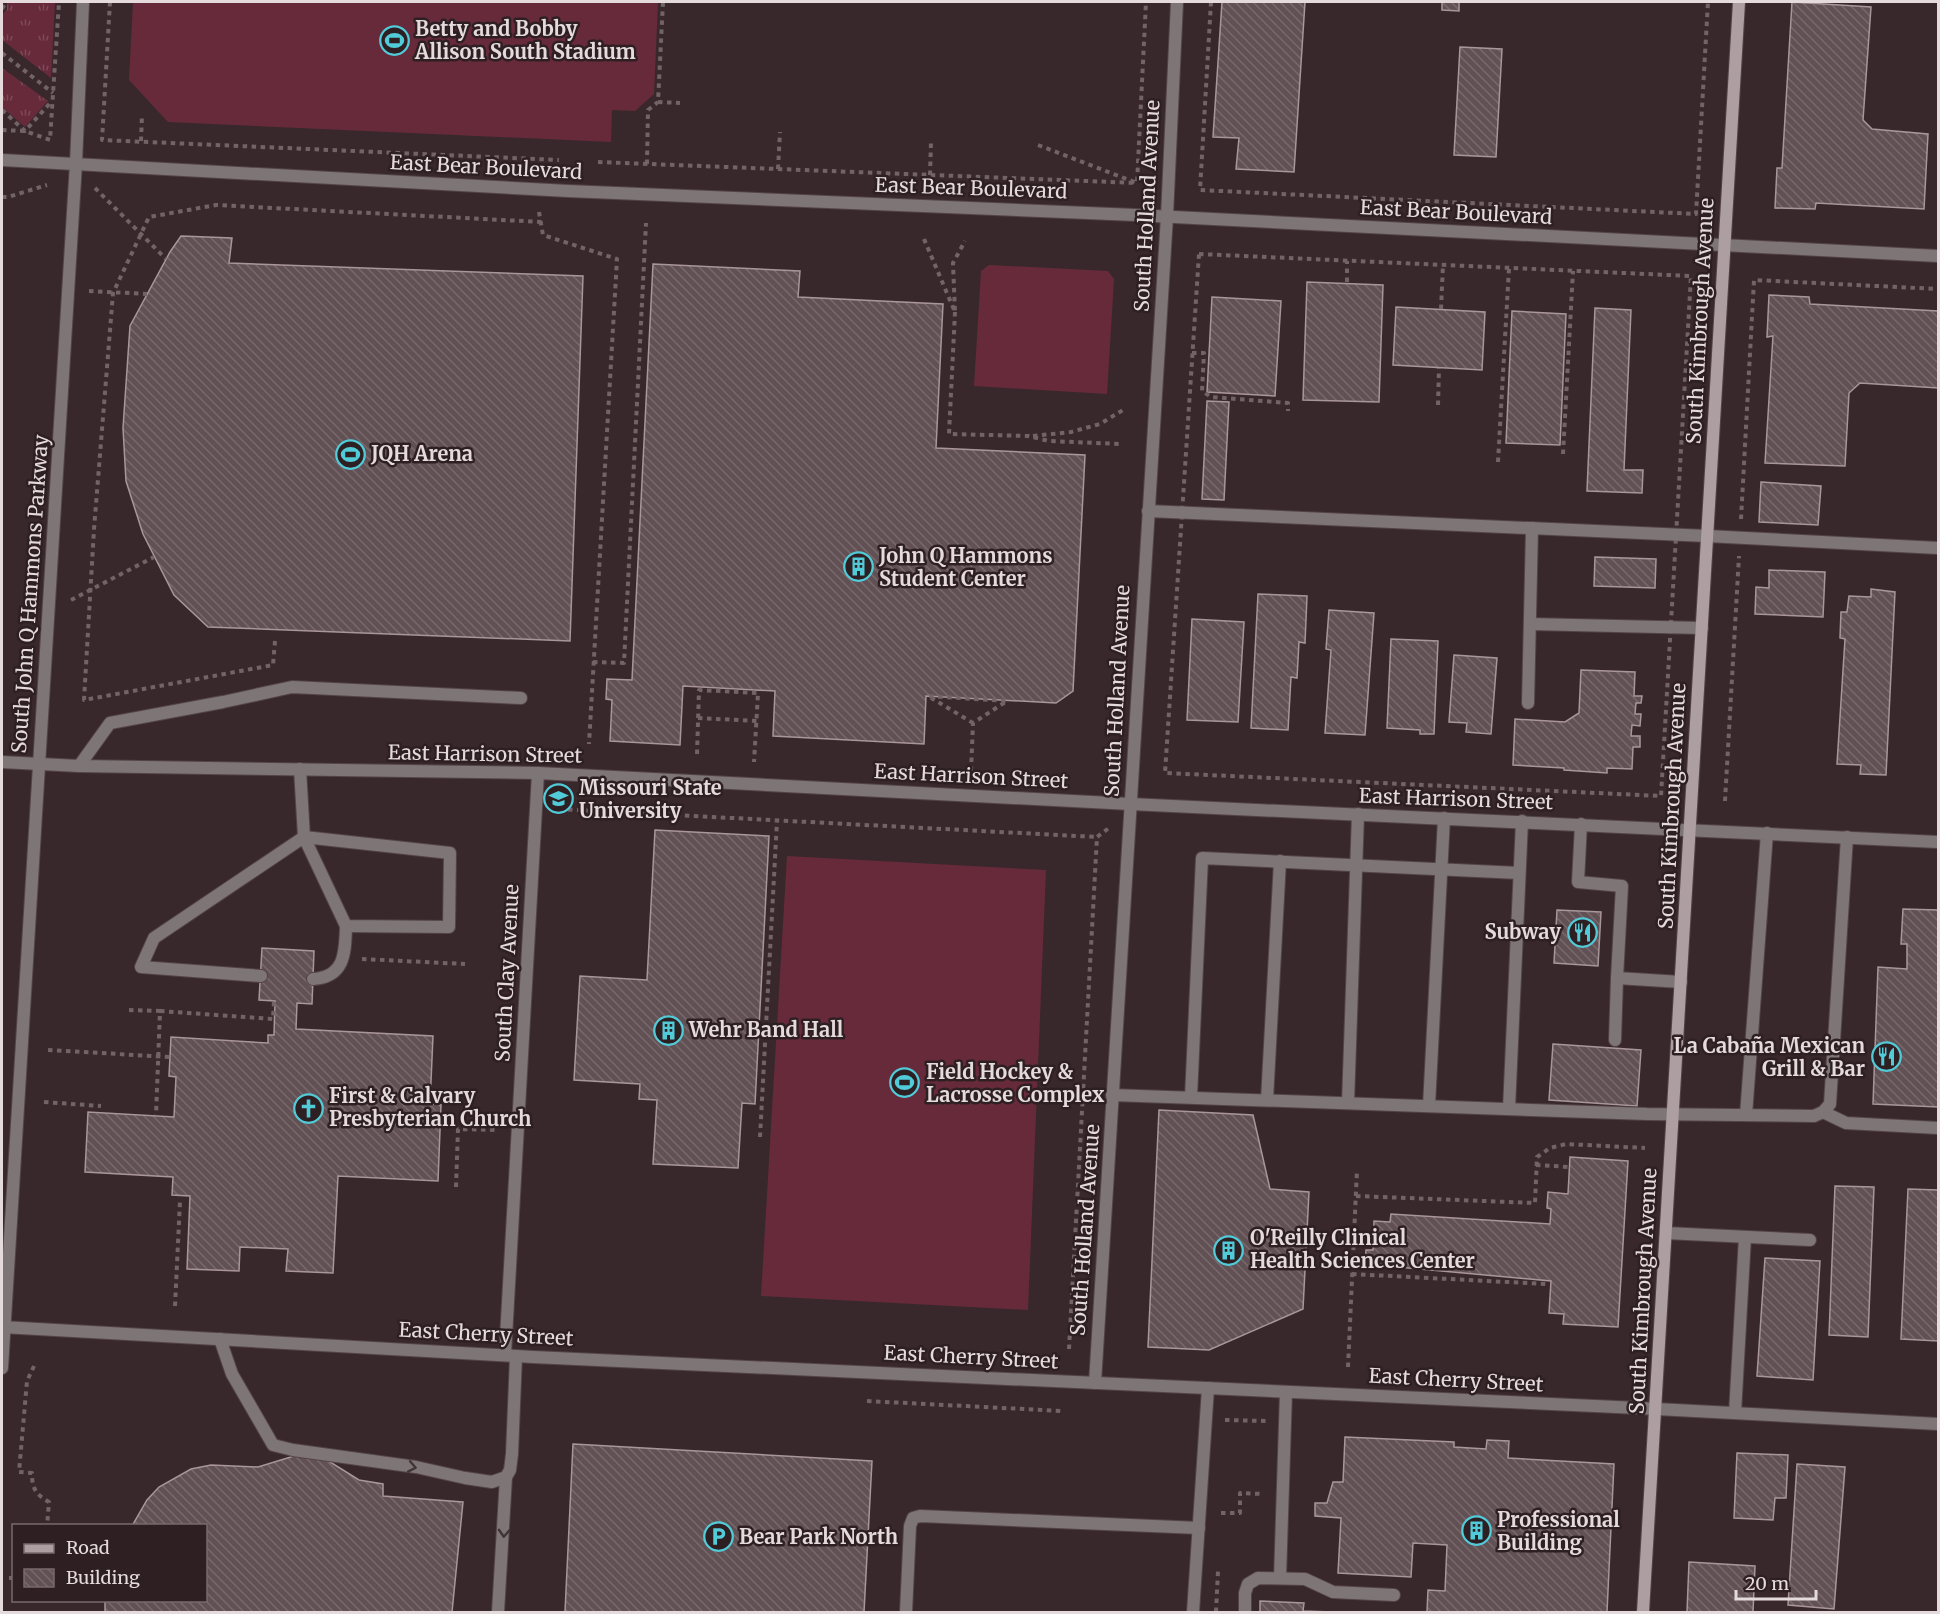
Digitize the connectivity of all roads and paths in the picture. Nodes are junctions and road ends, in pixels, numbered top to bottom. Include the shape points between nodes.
1 (6, 2) edge
2 (59, 2) edge
3 (83, 2) edge
4 (110, 2) edge
5 (663, 2) edge
6 (1146, 2) edge
7 (1177, 2) edge
8 (1211, 2) edge
9 (1708, 2) edge
10 (1739, 2) edge
11 (2, 9) edge
12 (2, 53) edge
13 (53, 93) junction
14 (53, 100) junction
15 (658, 102) junction
16 (680, 103) dead end
17 (2, 110) edge
18 (142, 115) dead end
19 (2, 130) edge
20 (25, 131) junction
21 (780, 132) dead end
22 (141, 141) junction
23 (932, 142) dead end
24 (1038, 145) dead end
25 (2, 160) edge
26 (559, 160) dead end
27 (598, 162) dead end
28 (76, 163) junction
29 (646, 164) junction
30 (778, 169) junction
31 (930, 175) junction
32 (1137, 183) junction
33 (47, 185) dead end
34 (95, 188) dead end
35 (2, 197) edge
36 (539, 212) dead end
37 (1167, 216) junction
38 (541, 222) junction
39 (646, 223) dead end
40 (141, 235) junction
41 (924, 239) dead end
42 (965, 241) dead end
43 (1724, 245) junction
44 (1938, 256) edge
45 (166, 259) dead end
46 (1347, 261) junction
47 (1443, 265) junction
48 (1509, 268) junction
49 (1573, 271) junction
50 (1347, 282) dead end
51 (1938, 289) edge
52 (89, 291) dead end
53 (113, 293) junction
54 (147, 294) dead end
55 (1441, 309) dead end
56 (955, 312) junction
57 (1192, 353) junction
58 (1439, 368) dead end
59 (1438, 405) dead end
60 (1123, 410) dead end
61 (1288, 411) dead end
62 (1028, 436) junction
63 (1121, 444) dead end
64 (1563, 454) dead end
65 (1498, 462) dead end
66 (1148, 511) junction
67 (1182, 512) junction
68 (1532, 528) junction
69 (1676, 535) junction
70 (1707, 536) junction
71 (1740, 538) junction
72 (1938, 548) edge
73 (154, 557) dead end
74 (90, 591) junction
75 (71, 600) dead end
76 (1530, 624) junction
77 (1671, 628) junction
78 (1702, 628) junction
79 (275, 641) dead end
80 (593, 662) junction
81 (522, 698) dead end
82 (1528, 703) dead end
83 (699, 718) junction
84 (757, 721) junction
85 (973, 723) junction
86 (589, 744) dead end
87 (697, 754) dead end
88 (2, 762) edge
89 (754, 762) dead end
90 (38, 765) junction
91 (79, 766) junction
92 (300, 769) junction
93 (971, 771) dead end
94 (538, 773) junction
95 (1725, 801) dead end
96 (1130, 804) junction
97 (560, 809) dead end
98 (1358, 814) junction
99 (1444, 818) junction
100 (777, 821) junction
101 (1522, 821) junction
102 (1581, 824) junction
103 (1109, 828) dead end
104 (1690, 829) junction
105 (1767, 833) junction
106 (304, 837) junction
107 (1097, 837) junction
108 (1847, 837) junction
109 (1938, 842) edge
110 (1280, 861) junction
111 (1357, 866) junction
112 (1442, 869) junction
113 (1519, 873) junction
114 (346, 926) junction
115 (362, 959) dead end
116 (465, 964) dead end
117 (261, 976) dead end
118 (1617, 978) junction
119 (313, 979) dead end
120 (1681, 982) junction
121 (274, 1001) dead end
122 (129, 1010) dead end
123 (160, 1011) junction
124 (1615, 1040) dead end
125 (48, 1050) dead end
126 (157, 1056) junction
127 (170, 1057) dead end
128 (1113, 1095) junction
129 (1191, 1097) junction
130 (1267, 1100) junction
131 (44, 1102) dead end
132 (1348, 1103) junction
133 (101, 1106) dead end
134 (1429, 1106) junction
135 (1509, 1110) junction
136 (1823, 1112) junction
137 (1673, 1114) junction
138 (156, 1115) dead end
139 (1746, 1115) junction
140 (1938, 1128) edge
141 (497, 1130) dead end
142 (760, 1137) dead end
143 (1645, 1148) dead end
144 (1536, 1165) junction
145 (1569, 1167) dead end
146 (1357, 1170) dead end
147 (456, 1187) dead end
148 (1356, 1196) junction
149 (180, 1201) dead end
150 (1666, 1233) junction
151 (1745, 1237) junction
152 (1810, 1240) dead end
153 (1352, 1274) junction
154 (1546, 1284) dead end
155 (175, 1306) dead end
156 (3, 1327) edge
157 (220, 1340) junction
158 (1069, 1349) dead end
159 (510, 1355) junction
160 (34, 1366) dead end
161 (1348, 1367) dead end
162 (2, 1368) edge
163 (1095, 1383) junction
164 (1208, 1388) junction
165 (1286, 1392) junction
166 (867, 1401) dead end
167 (1655, 1409) junction
168 (1062, 1411) dead end
169 (1735, 1413) junction
170 (1225, 1419) dead end
171 (1269, 1421) dead end
172 (1938, 1424) edge
173 (506, 1477) junction
174 (1263, 1494) dead end
175 (1221, 1513) dead end
176 (46, 1524) edge
177 (1199, 1528) junction
178 (1280, 1578) junction
179 (1394, 1595) dead end
180 (498, 1612) edge
181 (906, 1612) edge
182 (1193, 1612) edge
183 (1245, 1612) edge
184 (1643, 1612) edge

1 - 11 path
2 - 13 path
3 - 28 street, South John Q Hammons Parkway
4 - 22 path via 102,140
5 - 15 path
6 - 32 path
7 - 37 street, South Holland Avenue
8 - 9 path via 1200,190 1696,214
10 - 43 main road, South Kimbrough Avenue
12 - 13 path
13 - 14 path
14 - 20 path
14 - 20 path via 50,140
15 - 16 path
15 - 29 path via 648,110
17 - 20 path
18 - 22 path
19 - 20 path
21 - 30 path
22 - 26 path
23 - 31 path
24 - 32 path
25 - 28 street, East Bear Boulevard
27 - 29 path
28 - 37 street, East Bear Boulevard via 568,191
28 - 90 street, South John Q Hammons Parkway
29 - 30 path
30 - 31 path
31 - 32 path
33 - 35 path
34 - 40 path
36 - 38 path
37 - 43 street, East Bear Boulevard
37 - 66 street, South Holland Avenue
38 - 40 path via 216,205 149,217
38 - 80 path via 543,235 617,259
39 - 80 path via 624,663
40 - 45 path
40 - 53 path
41 - 56 path
42 - 56 path via 953,262
43 - 44 street, East Bear Boulevard
43 - 70 main road, South Kimbrough Avenue
46 - 47 path
46 - 50 path
46 - 57 path via 1199,254
47 - 48 path
47 - 55 path
48 - 49 path
48 - 65 path
49 - 64 path
49 - 69 path via 1691,276
51 - 71 path via 1754,280
52 - 53 path
53 - 54 path
53 - 74 path
56 - 62 path via 949,434
57 - 61 path via 1204,353 1202,391 1211,397 1288,403
57 - 67 path
58 - 59 path
60 - 62 path via 1100,424 1071,432
62 - 63 path via 1049,441
66 - 67 street
66 - 96 street, South Holland Avenue
67 - 68 street
67 - 77 path via 1164,773 1661,795
68 - 69 street
68 - 76 street
69 - 70 street
69 - 77 path
70 - 71 street
70 - 78 main road, South Kimbrough Avenue
71 - 72 street
71 - 95 path
73 - 74 path
74 - 75 path
74 - 79 path via 84,700 273,665
76 - 77 street
76 - 82 street
77 - 78 street
78 - 104 main road, South Kimbrough Avenue
80 - 86 path
81 - 91 street via 292,687 110,723
83 - 84 path
83 - 84 path via 699,690 758,693
83 - 87 path
84 - 89 path
85 - 85 path via 1007,701 928,696 955,712
85 - 93 path
88 - 90 street, East Harrison Street
90 - 91 street, East Harrison Street
90 - 156 street, South John Q Hammons Parkway
91 - 92 street, East Harrison Street
92 - 94 street, East Harrison Street
92 - 106 street
94 - 96 street, East Harrison Street
94 - 159 street, South Clay Avenue
96 - 98 street, East Harrison Street
96 - 128 street, South Holland Avenue
97 - 100 path
98 - 99 street, East Harrison Street
98 - 111 street
99 - 101 street, East Harrison Street
99 - 112 street
100 - 107 path
100 - 142 path
101 - 102 street, East Harrison Street
101 - 113 street
102 - 104 street, East Harrison Street
102 - 118 street via 1578,882 1622,886
103 - 107 path
104 - 105 street, East Harrison Street
104 - 120 main road, South Kimbrough Avenue
105 - 108 street, East Harrison Street
105 - 139 street
106 - 114 street
106 - 114 street via 450,853 449,927
106 - 117 street via 154,938 141,967
107 - 158 path
108 - 109 street, East Harrison Street
108 - 136 street via 1830,1104
110 - 111 street
110 - 129 street via 1202,858
110 - 130 street
111 - 112 street
111 - 132 street
112 - 113 street
112 - 134 street
113 - 135 street
114 - 119 street via 345,956 339,967 323,978
115 - 116 path
118 - 120 street
118 - 124 street
120 - 137 main road, South Kimbrough Avenue
121 - 123 path via 273,1019
122 - 123 path
123 - 126 path
125 - 126 path
126 - 127 path
126 - 138 path
128 - 129 street
128 - 163 street, South Holland Avenue
129 - 130 street
130 - 132 street
131 - 133 path
132 - 134 street
134 - 135 street
135 - 137 street
136 - 139 street via 1814,1116
136 - 140 street via 1846,1123
137 - 139 street
137 - 150 main road, South Kimbrough Avenue
141 - 147 path via 458,1129
143 - 144 path via 1566,1144 1550,1148 1538,1157
144 - 145 path
144 - 148 path via 1535,1203
146 - 148 path
148 - 153 path
149 - 155 path
150 - 151 street
150 - 167 main road, South Kimbrough Avenue
151 - 152 street
151 - 169 street
153 - 154 path
153 - 161 path
156 - 157 street, East Cherry Street
156 - 162 street, South John Q Hammons Parkway
157 - 159 street, East Cherry Street
157 -> 173 street via 232,1374 273,1445 492,1482
159 - 163 street, East Cherry Street
159 - 173 street, South Clay Avenue via 512,1454
160 - 176 path via 27,1381 20,1472 32,1473 32,1486 49,1502
163 - 164 street, East Cherry Street
164 - 165 street, East Cherry Street
164 - 177 street
165 - 167 street, East Cherry Street
165 - 178 street
166 - 168 path
167 - 169 street, East Cherry Street
167 - 184 main road, South Kimbrough Avenue
169 - 172 street, East Cherry Street
170 - 171 path
173 -> 180 street, South Clay Avenue
174 - 175 path via 1240,1493 1240,1514
177 - 181 street via 913,1518
177 - 182 street
178 - 179 street via 1305,1579 1333,1592
178 - 183 street via 1258,1578 1248,1584

